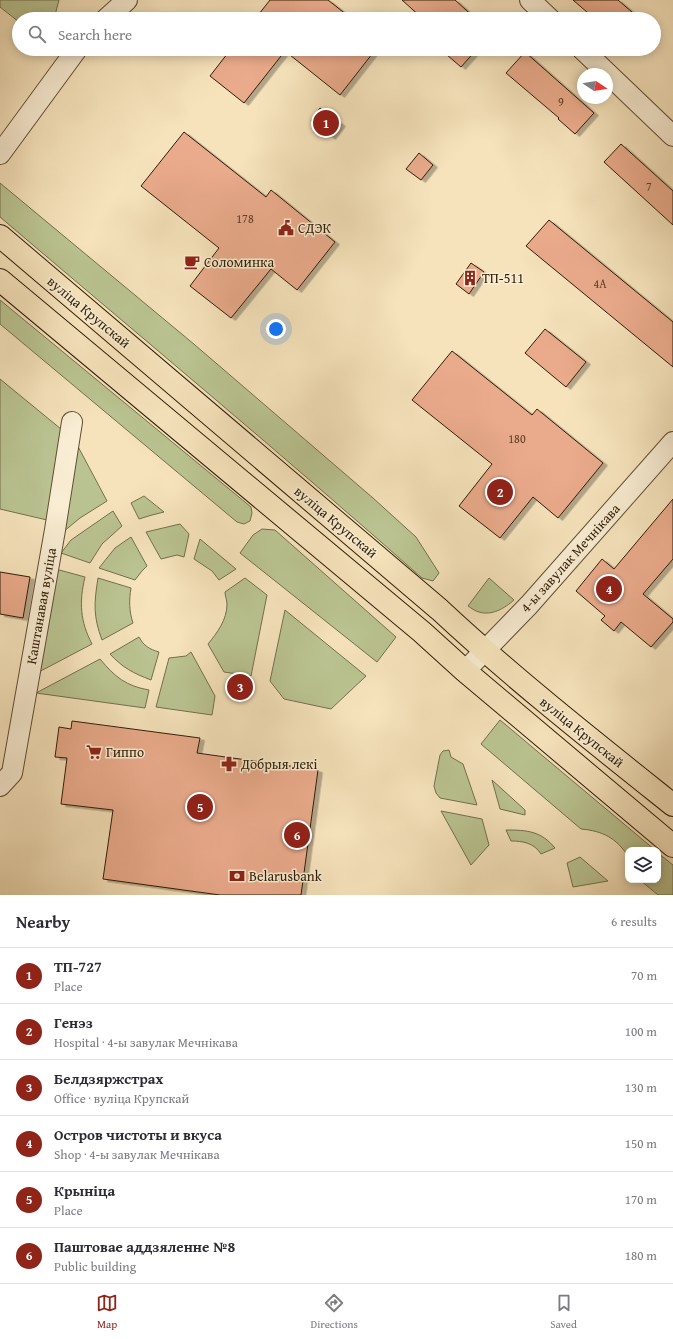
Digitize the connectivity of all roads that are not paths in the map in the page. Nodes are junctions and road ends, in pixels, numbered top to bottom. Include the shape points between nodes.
1 (127, 0) edge
2 (530, 0) edge
3 (114, 12) edge
4 (543, 12) edge
5 (72, 56) edge
6 (589, 56) edge
7 (673, 136) edge
8 (0, 154) edge
9 (0, 236) edge
10 (0, 280) edge
11 (72, 422) dead end
12 (673, 442) edge
13 (484, 651) junction
14 (465, 671) junction
15 (0, 786) edge
16 (673, 806) edge
17 (673, 846) edge

1 - 3 street
2 - 4 street
5 - 8 street
6 - 7 street
9 - 13 main road, вуліца Крупскай via 440,610
10 - 14 main road, вуліца Крупскай via 422,632
11 - 15 street, Каштанавая вуліца via 12,773
12 - 13 street, 4-ы завулак Мечнікава
13 - 14 street, 4-ы завулак Мечнікава
13 - 16 main road, вуліца Крупскай
14 - 17 main road, вуліца Крупскай

